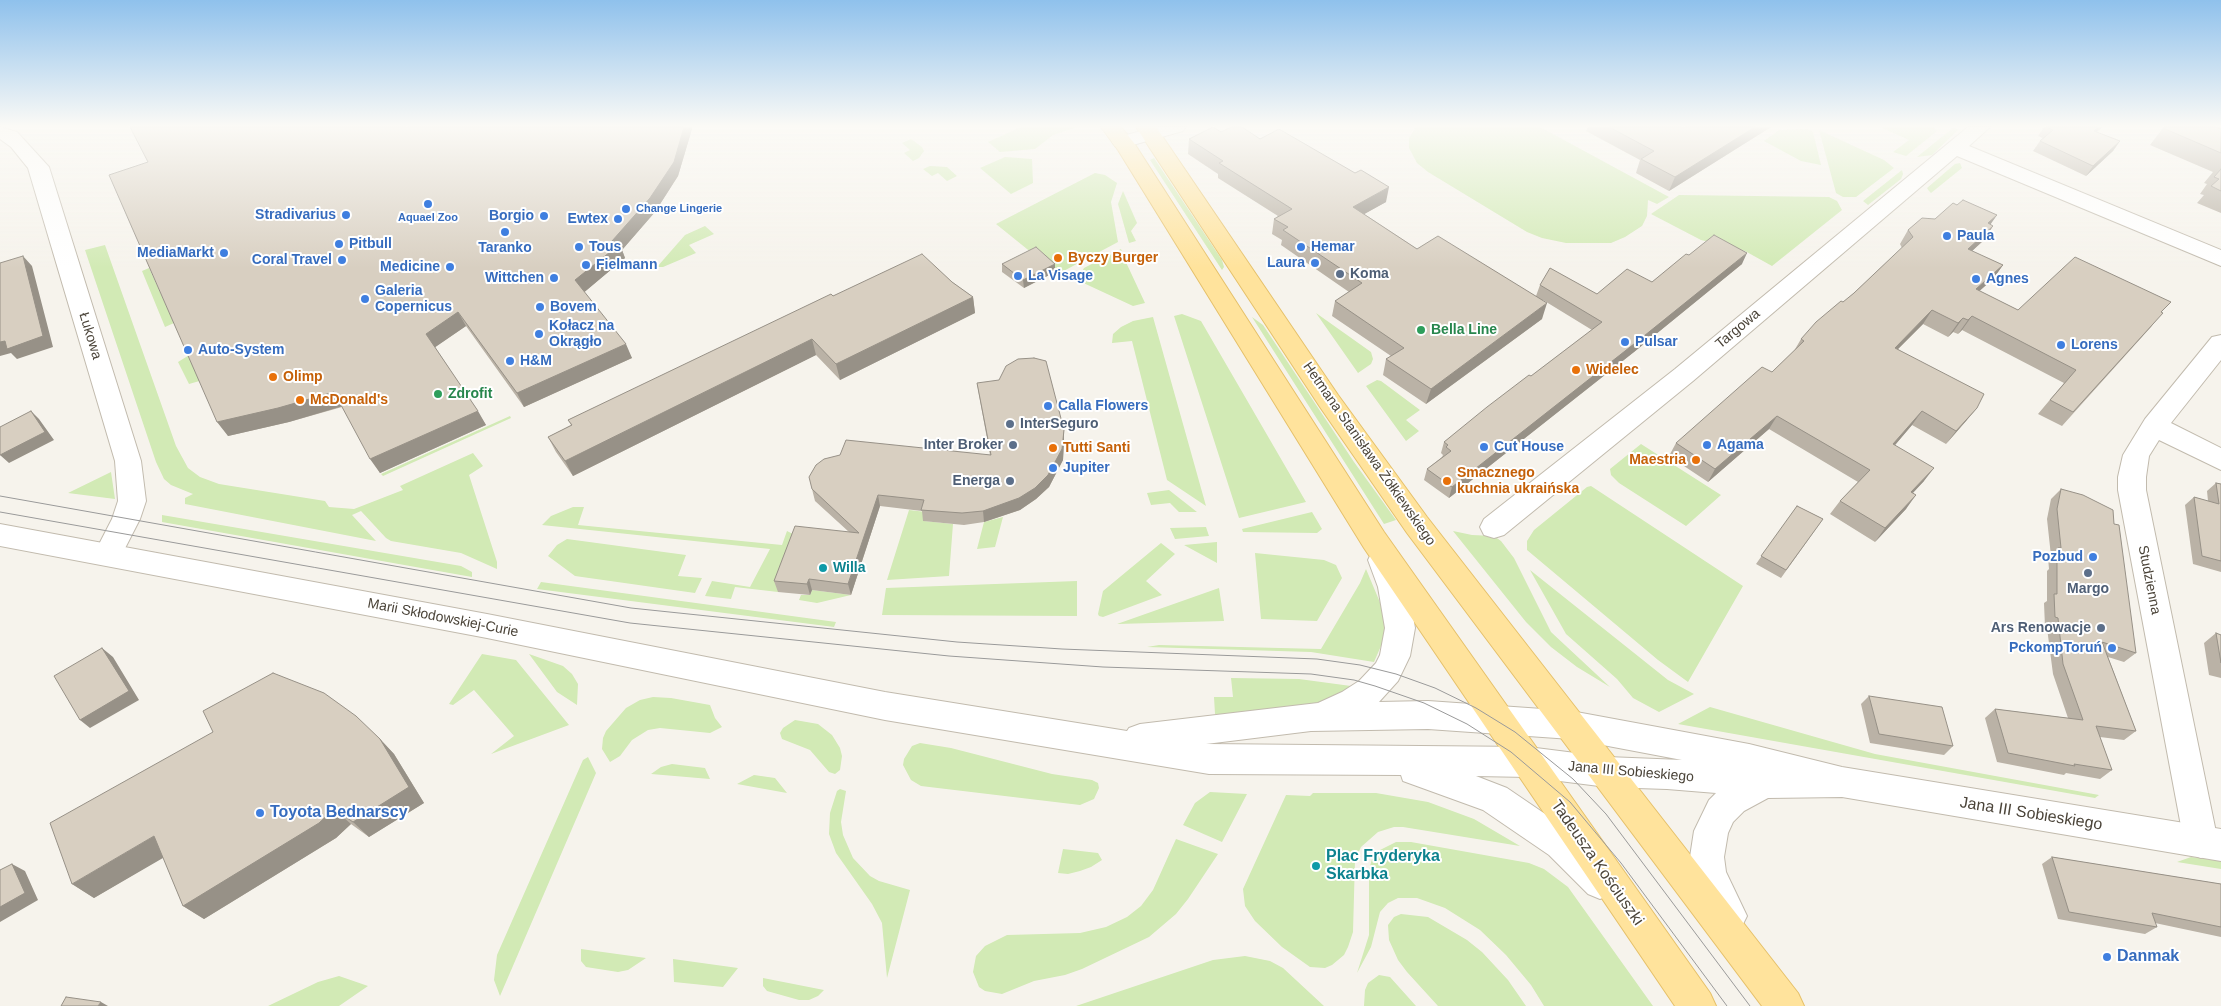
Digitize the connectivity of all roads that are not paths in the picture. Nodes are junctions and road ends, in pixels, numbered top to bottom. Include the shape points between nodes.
1 (40, 174) edge
2 (1142, 174) edge
3 (1186, 174) edge
4 (1924, 174) edge
5 (2018, 174) edge
6 (2221, 259) edge
7 (2221, 343) edge
8 (2154, 426) junction
9 (2221, 460) edge
10 (1494, 527) dead end
11 (0, 535) edge
12 (1374, 540) junction
13 (108, 554) junction
14 (1311, 718) junction
15 (1498, 720) junction
16 (1571, 725) junction
17 (1112, 742) junction
18 (1370, 762) junction
19 (1528, 762) junction
20 (1607, 772) junction
21 (1842, 782) junction
22 (1764, 783) junction
23 (2211, 844) edge
24 (1652, 942) junction
25 (1758, 970) junction
26 (1695, 1004) edge
27 (1785, 1006) edge

1 - 13 street, Łukowa via 128,461 132,501
2 - 12 main road
3 - 16 main road, Hetmana Stanisława Żółkiewskiego via 1329,401 1417,525
4 - 10 street, Targowa via 1684,375
5 - 6 street
7 - 8 street, Studzienna
8 - 9 street
8 - 23 street, Studzienna via 2136,455 2132,490
11 - 13 street, Marii Skłodowskiej-Curie
12 - 14 street via 1398,604 1400,628 1395,656 1381,680 1363,696 1342,708
12 - 15 main road
13 - 17 street, Marii Skłodowskiej-Curie via 885,706
14 - 15 street via 1428,715
14 - 17 street
15 - 16 street
15 - 19 main road, Tadeusza Kościuszki
16 - 20 main road, Hetmana Stanisława Żółkiewskiego
16 - 21 street, Jana III Sobieskiego via 1749,759
17 - 18 street via 1209,759
18 - 19 street
18 - 24 street via 1428,774 1495,798 1561,844 1598,879
19 - 20 street, Jana III Sobieskiego
19 - 24 main road, Tadeusza Kościuszki
20 - 22 street, Jana III Sobieskiego
20 - 25 main road
21 - 22 street, Jana III Sobieskiego
21 - 23 street, Jana III Sobieskiego
22 - 25 street, Jana III Sobieskiego via 1738,796 1721,812 1711,831 1707,857 1713,884
24 - 26 main road, Tadeusza Kościuszki
25 - 27 main road

